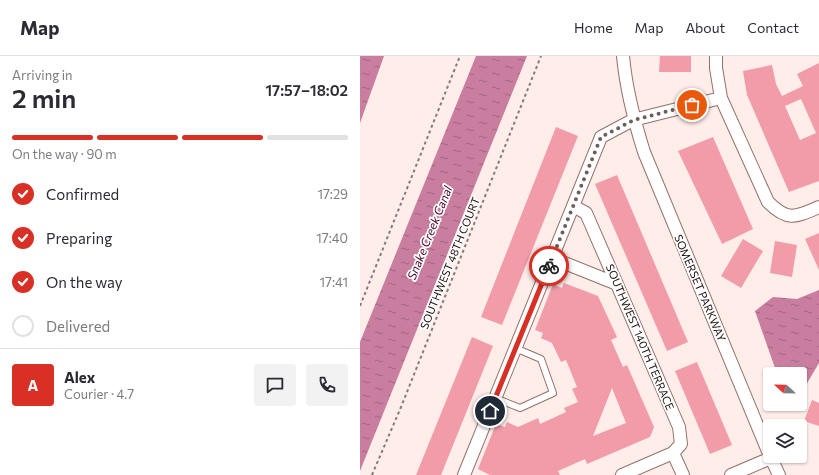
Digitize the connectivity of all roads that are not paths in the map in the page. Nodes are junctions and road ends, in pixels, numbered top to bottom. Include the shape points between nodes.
1 (623, 56) edge
2 (716, 56) edge
3 (721, 98) junction
4 (634, 120) junction
5 (573, 206) junction
6 (819, 207) edge
7 (552, 258) junction
8 (617, 284) junction
9 (515, 348) junction
10 (495, 398) junction
11 (763, 440) edge
12 (674, 453) junction
13 (763, 460) edge
14 (773, 463) edge
15 (628, 474) edge
16 (464, 475) edge
17 (683, 475) edge
18 (731, 475) edge
19 (778, 475) edge

1 - 4 street, SOMERSET PARKWAY via 625,82
2 - 3 street
3 - 4 street
3 - 6 street via 768,202 778,212 788,216 798,216
4 - 5 street via 601,137
4 - 11 street, SOMERSET PARKWAY via 644,152
5 - 7 street
5 - 8 street, SOUTHWEST 140TH TERRACE via 586,213
7 - 8 street
7 - 9 street
8 - 12 street, SOUTHWEST 140TH TERRACE via 679,427 681,444
9 - 10 street
9 - 10 lane via 541,359 553,393 520,408
10 - 16 street
12 - 15 street
12 - 17 street
13 - 18 street
14 - 19 street, SOMERSET PARKWAY

